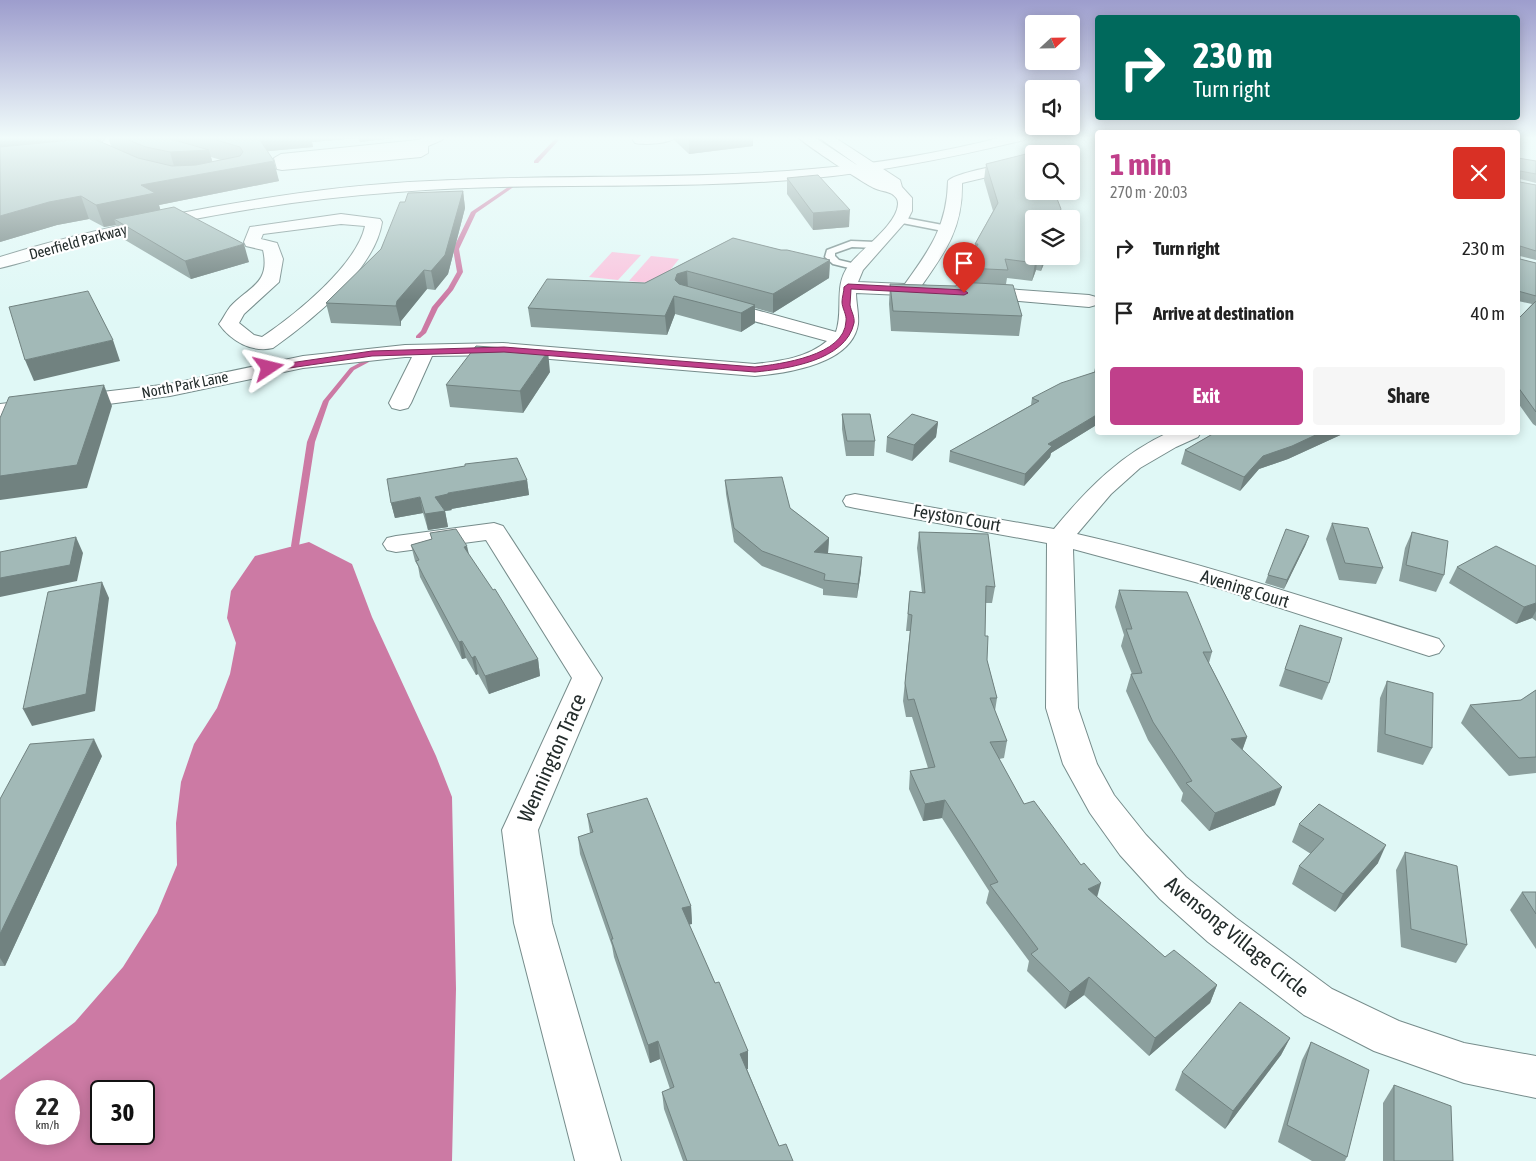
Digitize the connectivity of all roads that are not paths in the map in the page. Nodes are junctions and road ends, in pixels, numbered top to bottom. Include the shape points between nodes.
1 (342, 191) edge
2 (897, 191) edge
3 (955, 191) edge
4 (900, 220) junction
5 (948, 229) junction
6 (876, 245) junction
7 (0, 263) edge
8 (857, 267) junction
9 (848, 287) junction
10 (910, 290) junction
11 (940, 292) edge
12 (959, 292) edge
13 (1089, 301) dead end
14 (705, 302) edge
15 (841, 339) junction
16 (266, 344) junction
17 (425, 350) junction
18 (269, 368) junction
19 (400, 404) dead end
20 (0, 411) edge
21 (1184, 435) edge
22 (855, 501) dead end
23 (1060, 538) junction
24 (396, 544) dead end
25 (1429, 646) dead end
26 (1536, 1077) edge
27 (598, 1161) edge

1 - 7 street, Deerfield Parkway via 168,220
2 - 4 street via 904,196 906,203
3 - 5 street
4 - 5 lane
4 - 6 street
5 - 10 street
6 - 8 street
6 - 8 lane via 851,244 830,252 830,257 836,262
8 - 9 street
9 - 10 street
9 - 15 street via 846,303 850,321
10 - 11 street
12 - 13 street
14 - 15 street
15 - 17 street, North Park Lane via 834,347 814,358 755,370 504,349
16 - 16 street via 290,328 348,271 370,240 374,222 341,219 256,230 252,242 271,246 274,259 270,282 236,311 229,324 246,340
16 - 18 street
17 - 18 street, North Park Lane via 333,358
17 - 19 street
18 - 20 street, North Park Lane via 170,390
21 - 23 street via 1152,450 1112,478
22 - 23 street, Feyston Court
23 - 25 street, Avening Court via 1208,577
23 - 26 street, Avensong Village Circle via 1062,708 1080,764 1102,804 1133,845 1173,888 1222,930 1318,1002 1388,1037 1464,1063
24 - 27 street, Wennington Trace via 494,531 587,678 520,830 533,923

